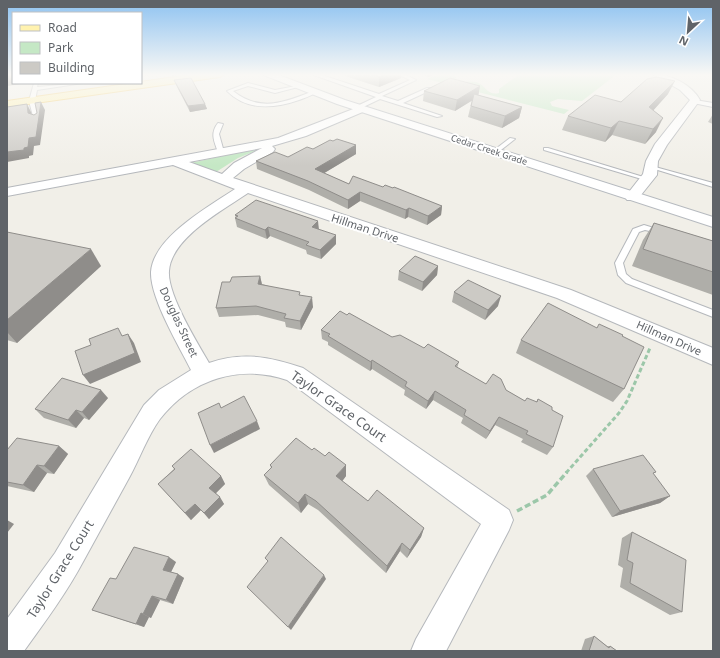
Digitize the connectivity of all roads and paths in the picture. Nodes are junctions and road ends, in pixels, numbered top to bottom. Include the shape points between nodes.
1 (15, 105) edge
2 (35, 105) edge
3 (257, 105) edge
4 (280, 105) edge
5 (349, 105) edge
6 (365, 105) edge
7 (401, 105) edge
8 (693, 105) edge
9 (30, 106) junction
10 (359, 108) junction
11 (439, 116) dead end
12 (37, 120) edge
13 (220, 124) dead end
14 (512, 139) dead end
15 (271, 143) junction
16 (546, 149) dead end
17 (221, 152) junction
18 (495, 152) junction
19 (175, 161) junction
20 (650, 166) junction
21 (646, 179) junction
22 (224, 180) junction
23 (713, 184) edge
24 (246, 188) junction
25 (7, 192) edge
26 (632, 197) junction
27 (713, 222) edge
28 (670, 234) edge
29 (713, 314) edge
30 (657, 333) junction
31 (713, 357) edge
32 (204, 374) junction
33 (499, 520) junction
34 (7, 646) edge
35 (428, 651) edge

1 - 9 main road
2 - 9 main road
3 - 4 lane via 266,107
5 - 10 main road, Cedar Creek Grade
6 - 10 lane
7 - 11 lane
8 - 20 street via 661,144
9 - 12 lane
10 - 15 street via 302,134
10 - 18 main road, Cedar Creek Grade
13 - 17 lane via 216,132
14 - 18 lane
15 - 17 street
15 - 22 street via 267,150 245,162
16 - 21 lane
17 - 19 street
18 - 26 main road, Cedar Creek Grade
19 - 22 street, Hillman Drive
19 - 25 street
20 - 21 street via 650,175
20 - 23 lane
21 - 26 street
22 - 24 street, Hillman Drive
24 - 30 street, Hillman Drive via 564,294
24 - 32 street, Douglas Street via 183,234 168,251 160,270 163,291
26 - 27 main road, Cedar Creek Grade
28 - 29 lane via 641,227 636,231 619,263 622,275 629,281
30 - 31 street, Hillman Drive
30 - 33 path via 627,401 619,413 547,495
32 - 33 street, Taylor Grace Court via 220,367 254,363 268,364 295,374
32 - 34 street, Taylor Grace Court via 176,390 152,412 66,564
33 - 35 street

